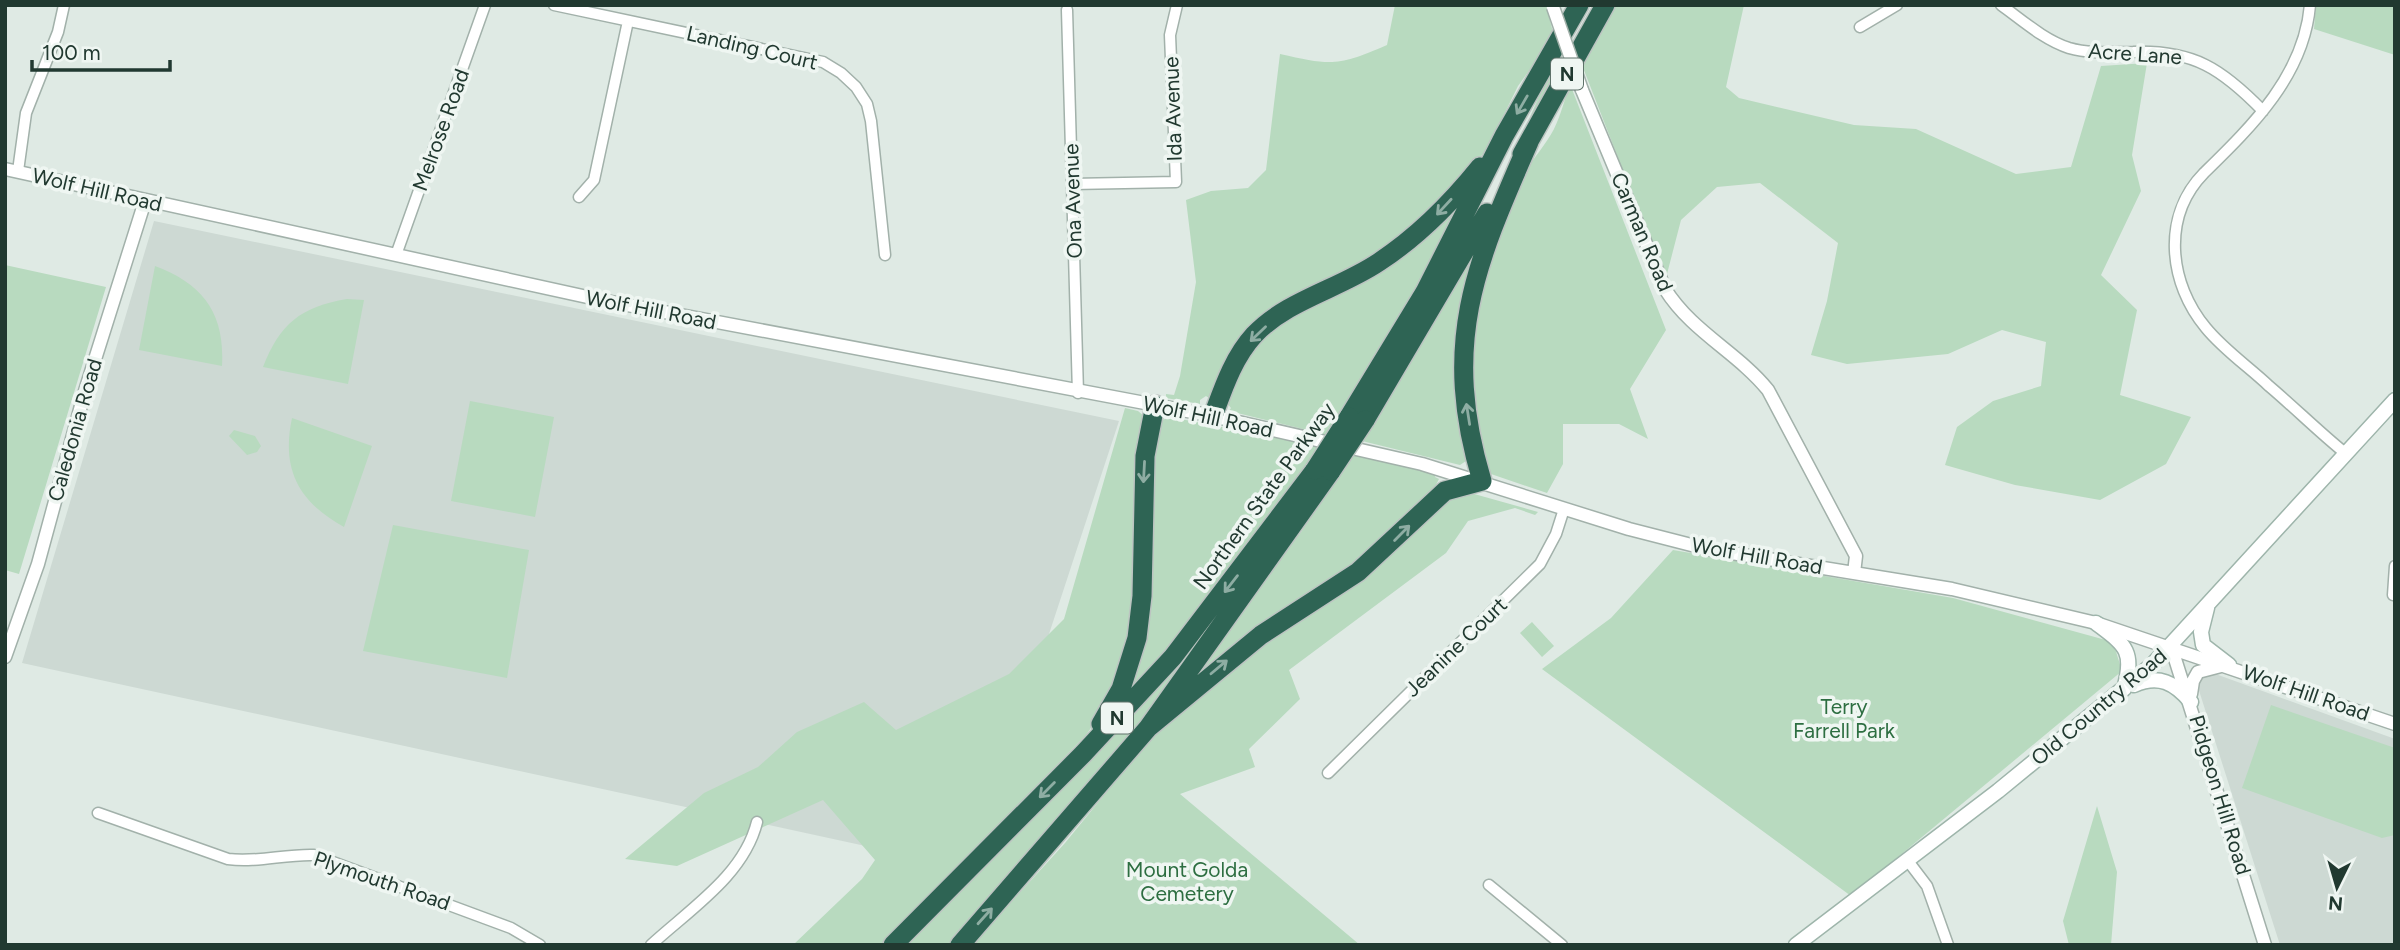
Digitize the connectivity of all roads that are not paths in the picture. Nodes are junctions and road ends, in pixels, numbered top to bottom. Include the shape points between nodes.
1 (64, 5) edge
2 (485, 5) edge
3 (554, 5) edge
4 (1177, 5) edge
5 (1579, 5) edge
6 (1605, 5) edge
7 (1897, 5) edge
8 (2001, 5) edge
9 (2310, 5) edge
10 (1553, 6) edge
11 (1067, 10) dead end
12 (628, 21) junction
13 (1860, 27) dead end
14 (2263, 111) junction
15 (1504, 136) junction
16 (1529, 142) junction
17 (12, 170) edge
18 (1072, 184) junction
19 (579, 197) dead end
20 (145, 201) junction
21 (396, 255) junction
22 (885, 255) dead end
23 (1078, 393) junction
24 (2395, 400) edge
25 (1155, 405) junction
26 (1213, 416) junction
27 (1357, 419) junction
28 (2345, 453) junction
29 (1323, 470) junction
30 (1447, 471) junction
31 (1482, 481) junction
32 (1430, 504) junction
33 (1564, 509) junction
34 (2395, 566) edge
35 (1854, 573) junction
36 (2393, 595) edge
37 (2209, 603) junction
38 (2095, 623) junction
39 (2171, 646) junction
40 (5, 657) edge
41 (2229, 666) junction
42 (2123, 690) junction
43 (2192, 702) junction
44 (2395, 724) edge
45 (1148, 727) junction
46 (1083, 754) junction
47 (1328, 773) dead end
48 (98, 813) dead end
49 (757, 822) dead end
50 (1908, 861) junction
51 (1489, 885) dead end
52 (540, 945) edge
53 (651, 945) edge
54 (893, 945) edge
55 (960, 945) edge
56 (1562, 945) edge
57 (1796, 945) edge
58 (1948, 945) edge
59 (2265, 945) edge

1 - 17 street via 26,113
2 - 21 street, Melrose Road
3 - 12 street, Landing Court
4 - 18 street, Ida Avenue via 1170,35 1176,182
5 -> 15 highway, Northern State Parkway / N
6 - 16 highway, Northern State Parkway / N
7 - 13 street
8 - 14 street, Acre Lane via 2068,47 2087,52 2188,56 2228,76
9 - 14 street via 2290,71
10 - 35 street, Carman Road, bridge via 1582,90 1665,289 1697,329 1750,368 1768,390 1856,556
11 - 18 street, Ona Avenue
12 - 19 street via 594,180
12 - 22 street, Landing Court via 799,55 841,73 867,104 872,121
14 - 28 street via 2190,193 2175,230 2176,272 2207,329
15 -> 26 highway via 1428,224 1378,263 1290,308 1254,335 1231,370
15 - 27 highway, Northern State Parkway / N
16 - 27 highway, Northern State Parkway / N
31 -> 16 highway via 1466,402 1465,330 1477,266
17 - 20 street, Wolf Hill Road
18 - 23 street, Ona Avenue
20 - 21 street, Wolf Hill Road
20 - 40 street, Caledonia Road via 85,391 38,564
21 - 23 street, Wolf Hill Road
23 - 25 street, Wolf Hill Road
24 - 28 main road, Old Country Road
25 - 26 street, Wolf Hill Road
25 -> 46 highway via 1145,456 1137,638 1121,689
26 - 30 street, Wolf Hill Road
27 - 29 highway, Northern State Parkway / N, bridge
28 - 37 main road, Old Country Road
29 - 45 highway, Northern State Parkway / N
29 -> 46 highway, Northern State Parkway / N via 1173,657
30 - 31 street, Wolf Hill Road
30 - 32 highway
31 - 32 highway via 1452,487
31 - 33 street, Wolf Hill Road
45 -> 32 highway via 1261,635 1358,572
33 - 35 street, Wolf Hill Road via 1707,549
33 - 47 street, Jeanine Court via 1540,564
34 - 36 street
35 - 38 street, Wolf Hill Road via 1952,589
37 - 39 main road, Old Country Road
37 - 41 main road via 2201,632 2203,645
38 - 39 street, Wolf Hill Road
38 - 42 main road via 2127,652
39 - 41 street, Wolf Hill Road
39 - 42 main road, Old Country Road
39 - 43 street, Pidgeon Hill Road
41 - 43 street via 2198,672
41 - 44 street, Wolf Hill Road
42 - 43 main road via 2149,680 2166,681
42 - 50 main road, Old Country Road
43 - 59 street, Pidgeon Hill Road
55 -> 45 highway, Northern State Parkway / N
46 -> 54 highway, Northern State Parkway / N
48 - 52 street, Plymouth Road via 228,859 246,862 292,854 325,858 511,928
49 - 53 street via 745,855 732,871
50 - 57 main road, Old Country Road
50 - 58 street via 1932,896
51 - 56 street

